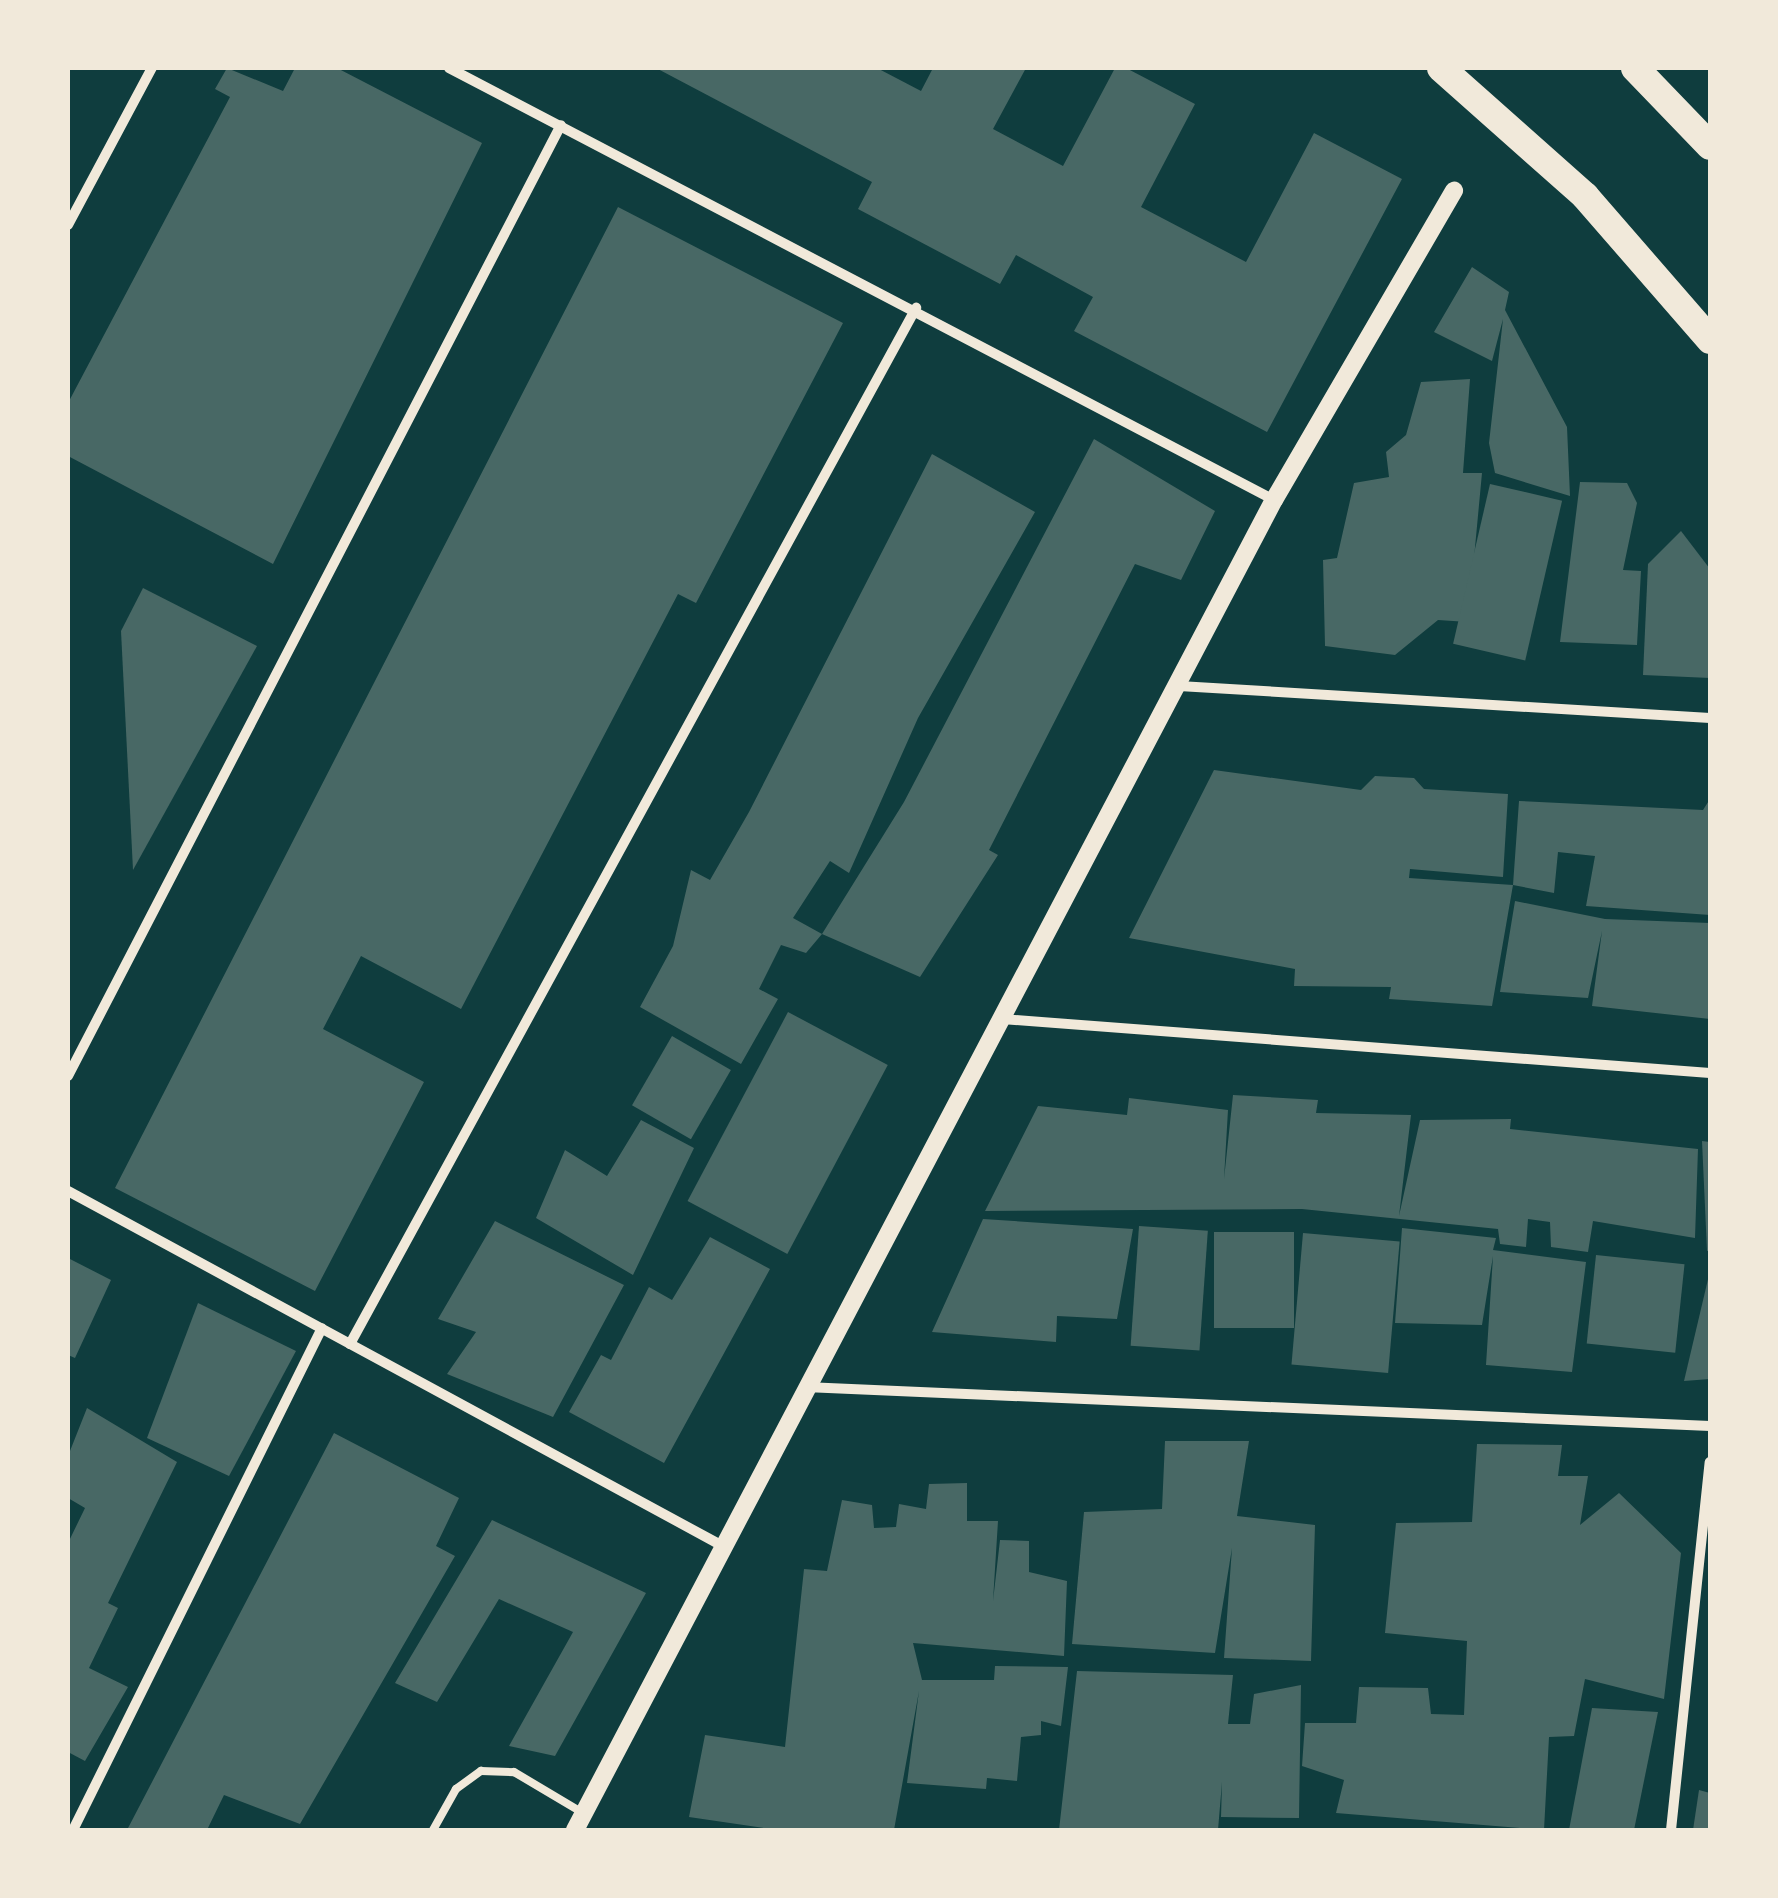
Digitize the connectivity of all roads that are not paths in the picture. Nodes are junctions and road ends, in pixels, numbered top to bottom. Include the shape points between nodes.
1 (152, 68) edge
2 (450, 68) edge
3 (1440, 68) edge
4 (1635, 68) edge
5 (560, 125) junction
6 (1710, 146) edge
7 (1454, 190) dead end
8 (68, 225) edge
9 (916, 308) junction
10 (1710, 340) edge
11 (1274, 500) junction
12 (1179, 686) junction
13 (1710, 718) edge
14 (1001, 1018) junction
15 (1710, 1074) edge
16 (68, 1076) edge
17 (68, 1191) edge
18 (322, 1328) junction
19 (350, 1344) junction
20 (804, 1386) junction
21 (1710, 1426) edge
22 (1710, 1462) edge
23 (719, 1544) junction
24 (579, 1822) edge
25 (73, 1830) edge
26 (434, 1830) edge
27 (1671, 1830) edge

1 - 8 street
2 - 5 street
3 - 10 highway via 1585,196
4 - 6 highway
5 - 9 street
5 - 16 street
7 - 11 street
9 - 11 street
9 - 19 street
11 - 12 street
12 - 13 street
12 - 14 street
14 - 15 street
14 - 20 street
17 - 18 street
18 - 19 street
18 - 25 street
19 - 23 street
20 - 21 street
20 - 23 street
22 - 27 street
23 - 24 street
24 - 26 lane via 514,1772 482,1772 456,1790

